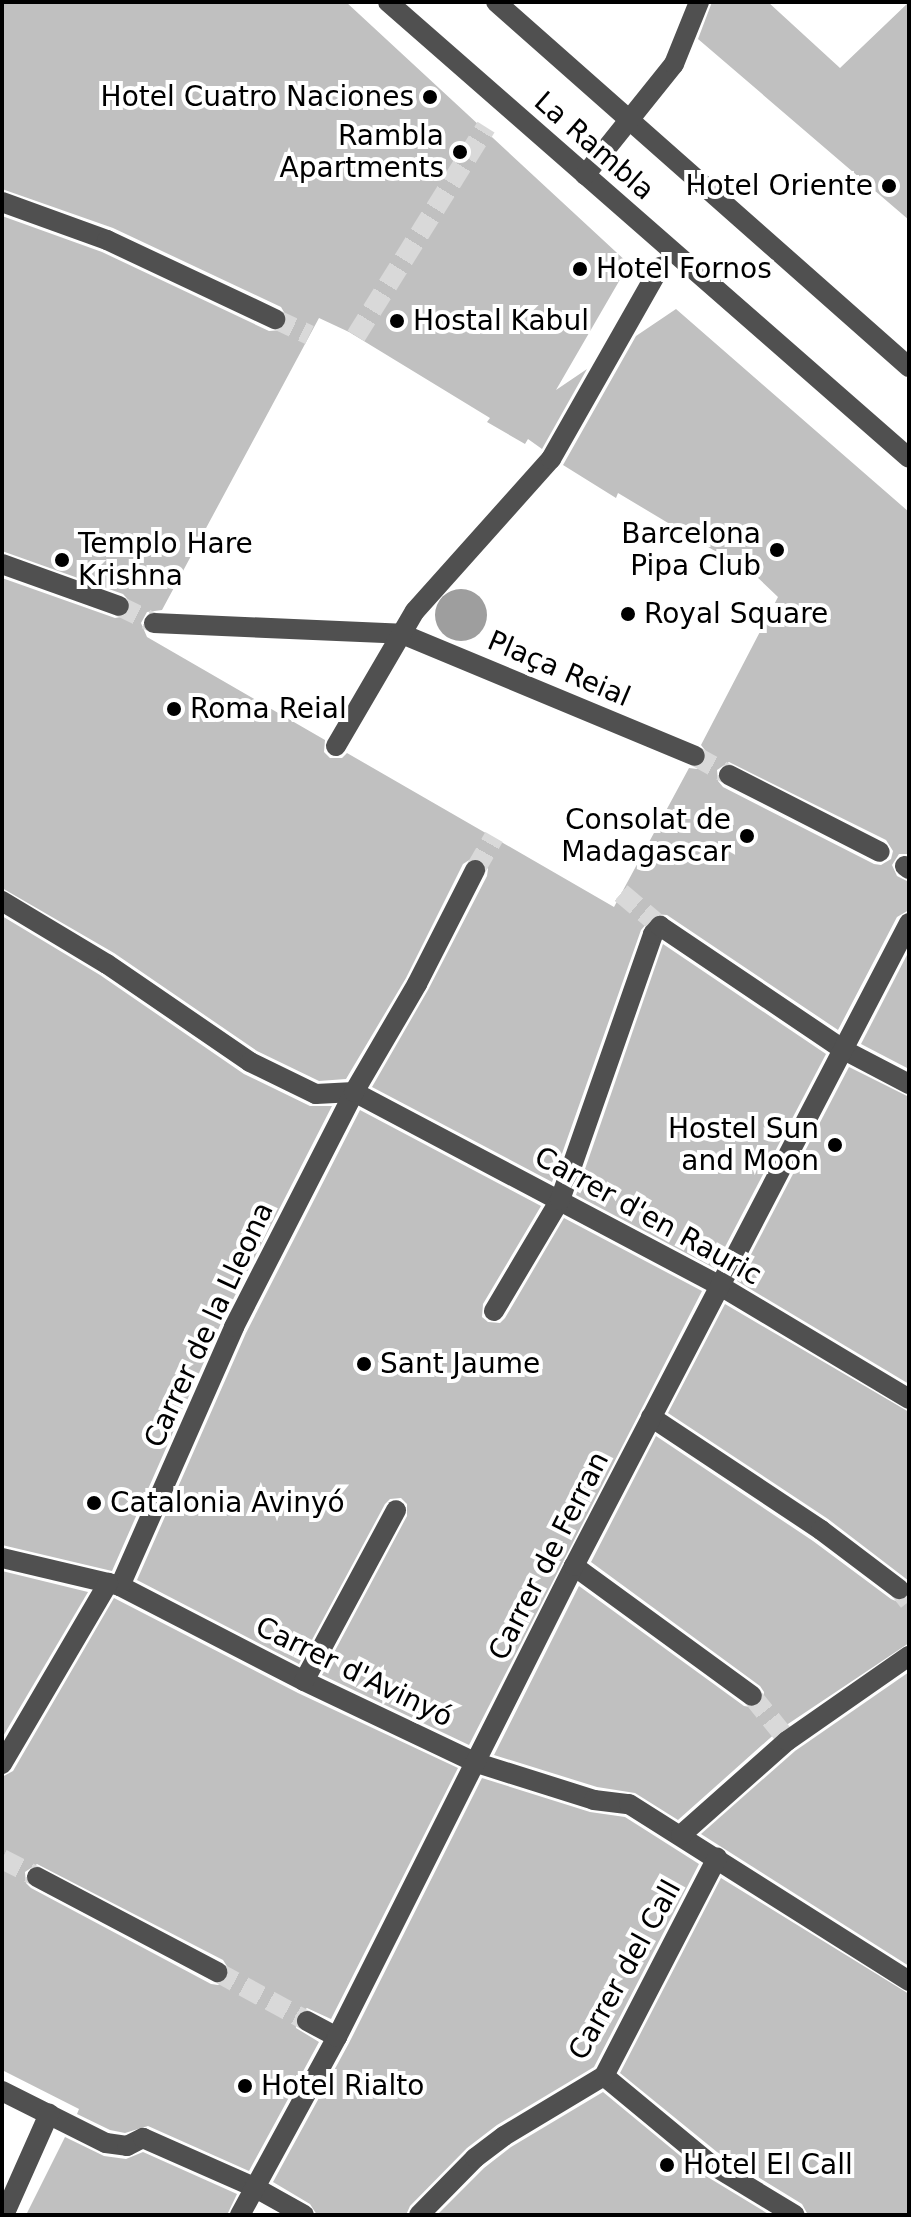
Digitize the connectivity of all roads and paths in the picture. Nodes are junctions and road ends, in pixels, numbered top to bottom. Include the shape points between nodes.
1 (388, 2) edge
2 (496, 2) edge
3 (699, 2) edge
4 (629, 120) junction
5 (585, 175) junction
6 (2, 202) edge
7 (660, 267) dead end
8 (275, 319) tunnel mouth
9 (909, 367) edge
10 (909, 458) edge
11 (2, 564) edge
12 (119, 606) tunnel mouth
13 (154, 623) tunnel mouth
14 (402, 634) junction
15 (336, 746) dead end
16 (695, 756) tunnel mouth
17 (729, 775) tunnel mouth
18 (880, 852) dead end
19 (475, 870) tunnel mouth
20 (2, 901) edge
21 (909, 923) edge
22 (844, 1050) junction
23 (909, 1084) edge
24 (354, 1092) junction
25 (560, 1200) junction
26 (722, 1287) junction
27 (494, 1311) dead end
28 (909, 1399) edge
29 (651, 1417) junction
30 (396, 1510) dead end
31 (2, 1558) edge
32 (574, 1566) junction
33 (114, 1584) junction
34 (899, 1589) tunnel mouth
35 (909, 1656) edge
36 (304, 1681) junction
37 (752, 1696) tunnel mouth
38 (477, 1763) junction
39 (2, 1764) edge
40 (681, 1835) junction
41 (717, 1858) junction
42 (37, 1877) tunnel mouth
43 (217, 1972) tunnel mouth
44 (909, 1981) edge
45 (307, 2021) tunnel mouth
46 (337, 2037) junction
47 (604, 2076) junction
48 (2, 2091) edge
49 (49, 2114) junction
50 (254, 2187) junction
51 (790, 2214) edge
52 (4, 2215) edge
53 (240, 2215) edge
54 (304, 2215) edge
55 (419, 2215) edge

1 - 5 street, La Rambla
2 - 4 street, La Rambla
3 - 4 street via 674,64
4 - 5 street
4 - 9 street, La Rambla
5 - 10 street, La Rambla
6 - 8 street via 107,240
7 - 14 street via 551,459 415,611
11 - 12 street
13 - 14 street, Plaça Reial
14 - 15 street
14 - 16 street, Plaça Reial
17 - 18 street
19 - 24 street, Carrer de la Lleona
20 - 24 street via 107,964 250,1062 316,1094
21 - 22 street, Carrer de Ferran
22 - 23 street
22 - 25 street via 660,926
22 - 26 street, Carrer de Ferran
24 - 25 street, Carrer d'en Rauric
24 - 33 street, Carrer de la Lleona via 234,1327
25 - 26 street, Carrer d'en Rauric
25 - 27 street
26 - 28 street, Carrer d'en Rauric
26 - 29 street, Carrer de Ferran
29 - 32 street, Carrer de Ferran
29 - 34 street via 821,1530
30 - 36 street
31 - 33 street, Carrer d'Avinyó
32 - 37 street
32 - 38 street, Carrer de Ferran
33 - 36 street, Carrer d'Avinyó
33 - 39 street, Carrer de la Lleona
35 - 40 street via 784,1737
36 - 38 street, Carrer d'Avinyó
38 - 40 street, Carrer d'Avinyó via 594,1800 629,1804
38 - 46 street, Carrer de Ferran
40 - 41 street, Carrer d'Avinyó
41 - 44 street, Carrer d'Avinyó
41 - 47 street, Carrer del Call
42 - 43 street
45 - 46 street
46 - 50 street, Carrer de Ferran
47 - 51 street via 709,2163
47 - 55 street, Carrer del Call via 494,2143
48 - 49 street
49 - 50 street via 106,2143 127,2146 143,2138
49 - 52 street
50 - 53 street, Carrer de Ferran
50 - 54 street

